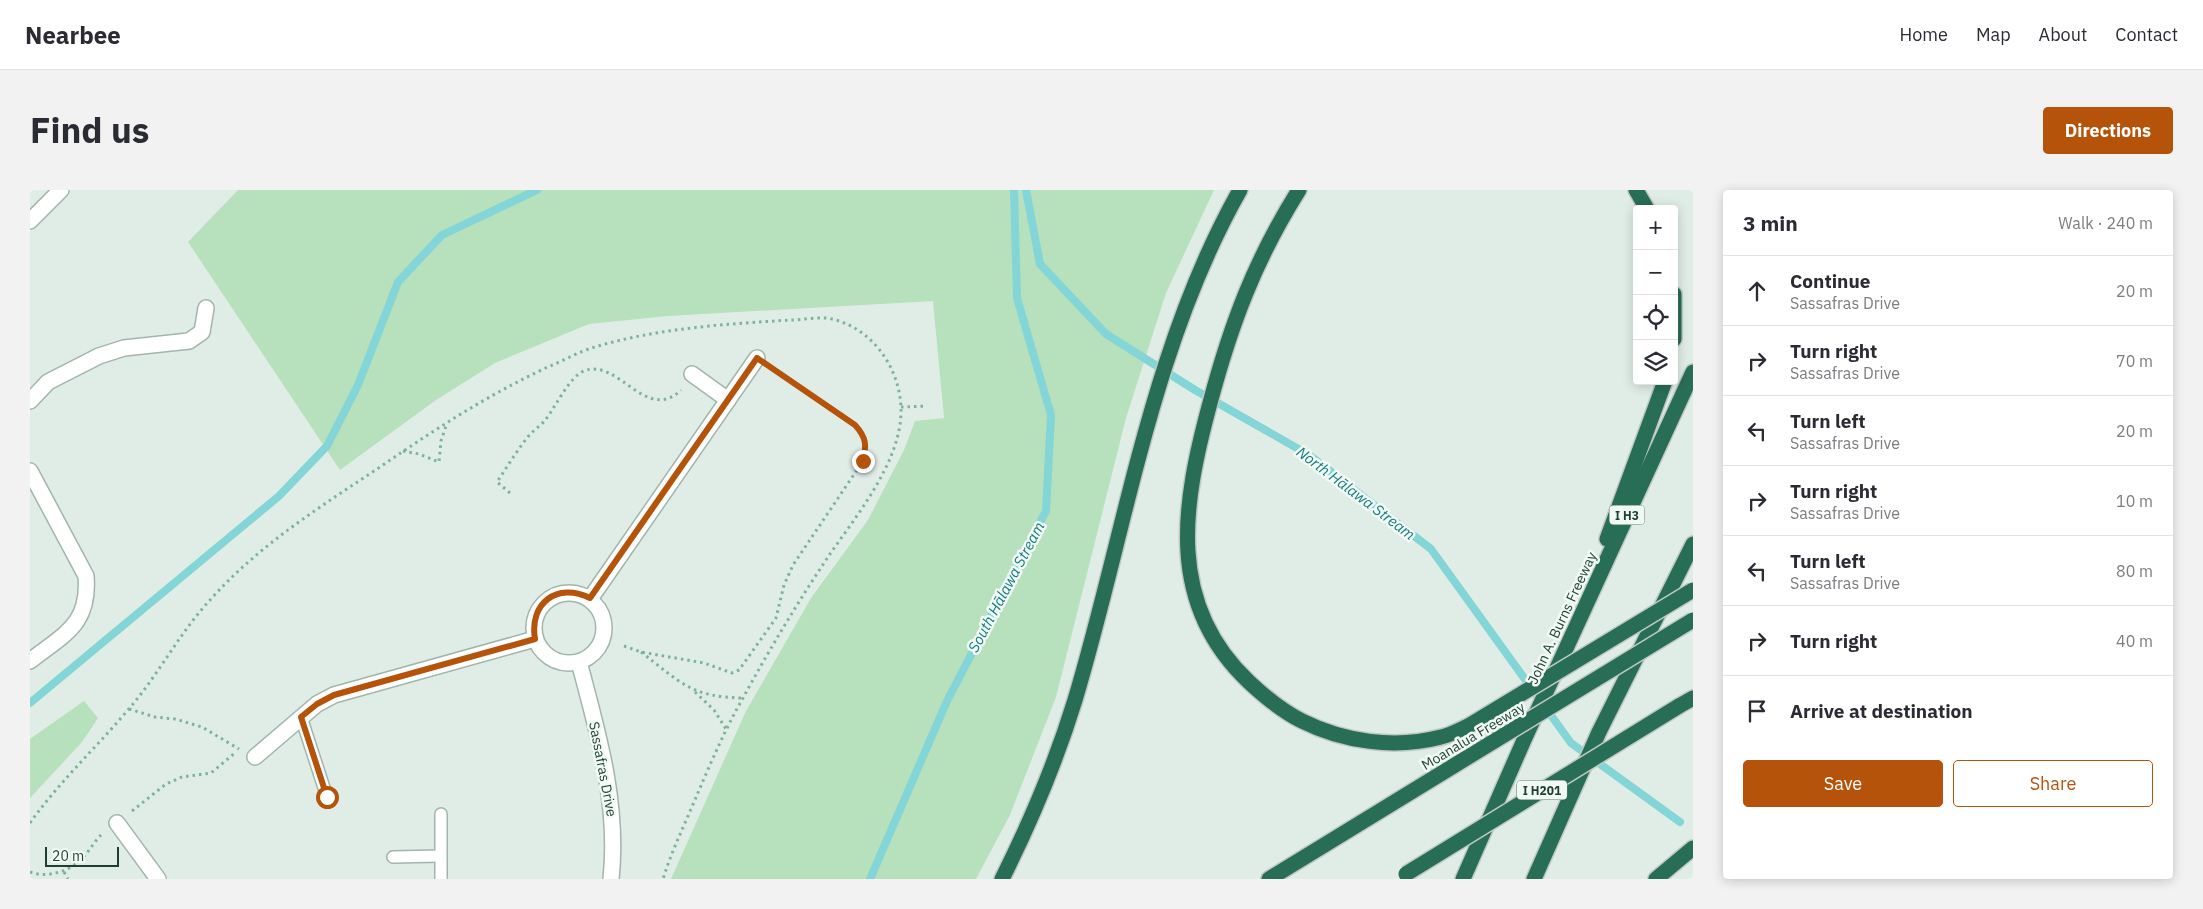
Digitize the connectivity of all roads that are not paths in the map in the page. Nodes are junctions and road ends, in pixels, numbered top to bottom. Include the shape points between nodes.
1 (61, 190) edge
2 (1240, 190) edge
3 (1299, 190) edge
4 (1636, 190) edge
5 (1645, 205) edge
6 (30, 221) edge
7 (206, 308) dead end
8 (757, 358) road end
9 (1693, 372) edge
10 (692, 374) road end
11 (1664, 385) edge
12 (728, 400) junction
13 (30, 401) edge
14 (30, 471) edge
15 (1693, 544) edge
16 (1693, 590) edge
17 (590, 598) junction
18 (1693, 620) edge
19 (1576, 625) junction
20 (535, 639) junction
21 (30, 661) edge
22 (579, 662) junction
23 (1693, 698) edge
24 (301, 717) junction
25 (254, 757) dead end
26 (327, 797) dead end
27 (441, 814) dead end
28 (117, 823) dead end
29 (1693, 848) edge
30 (440, 856) junction
31 (393, 857) dead end
32 (1402, 877) edge
33 (158, 879) edge
34 (441, 879) edge
35 (611, 879) edge
36 (1002, 879) edge
37 (1270, 879) edge
38 (1463, 879) edge
39 (1534, 879) edge
40 (1656, 879) edge

1 - 6 street
2 - 36 highway via 1204,262 1177,331 1147,427 1075,701 1036,807
3 - 16 highway, bridge via 1279,222 1237,311 1196,454 1186,523 1195,597 1219,648 1239,672 1288,714 1317,728 1350,738 1384,742 1415,742 1443,737 1470,725
4 - 5 highway
7 - 13 street via 202,332 190,341 124,348 99,356 48,382
8 - 12 street
9 - 19 highway, John A. Burns Freeway / I H3
10 - 12 street
11 - 19 highway
12 - 17 street
14 - 21 street via 86,576 88,595 74,626
15 - 39 highway, bridge via 1599,732
17 - 20 street via 569,592 548,599 535,617
17 - 22 street via 602,616 603,633 597,649
18 - 37 highway, Moanalua Freeway, bridge
19 - 38 highway, John A. Burns Freeway / I H3, bridge
20 - 22 street via 544,653 558,662
20 - 24 street via 334,695
22 - 35 street, Sassafras Drive via 611,797 614,825
23 - 32 highway, I H201, bridge
24 - 25 street
24 - 26 lane
27 - 30 lane
28 - 33 street
29 - 40 highway
30 - 31 lane
30 - 34 lane

